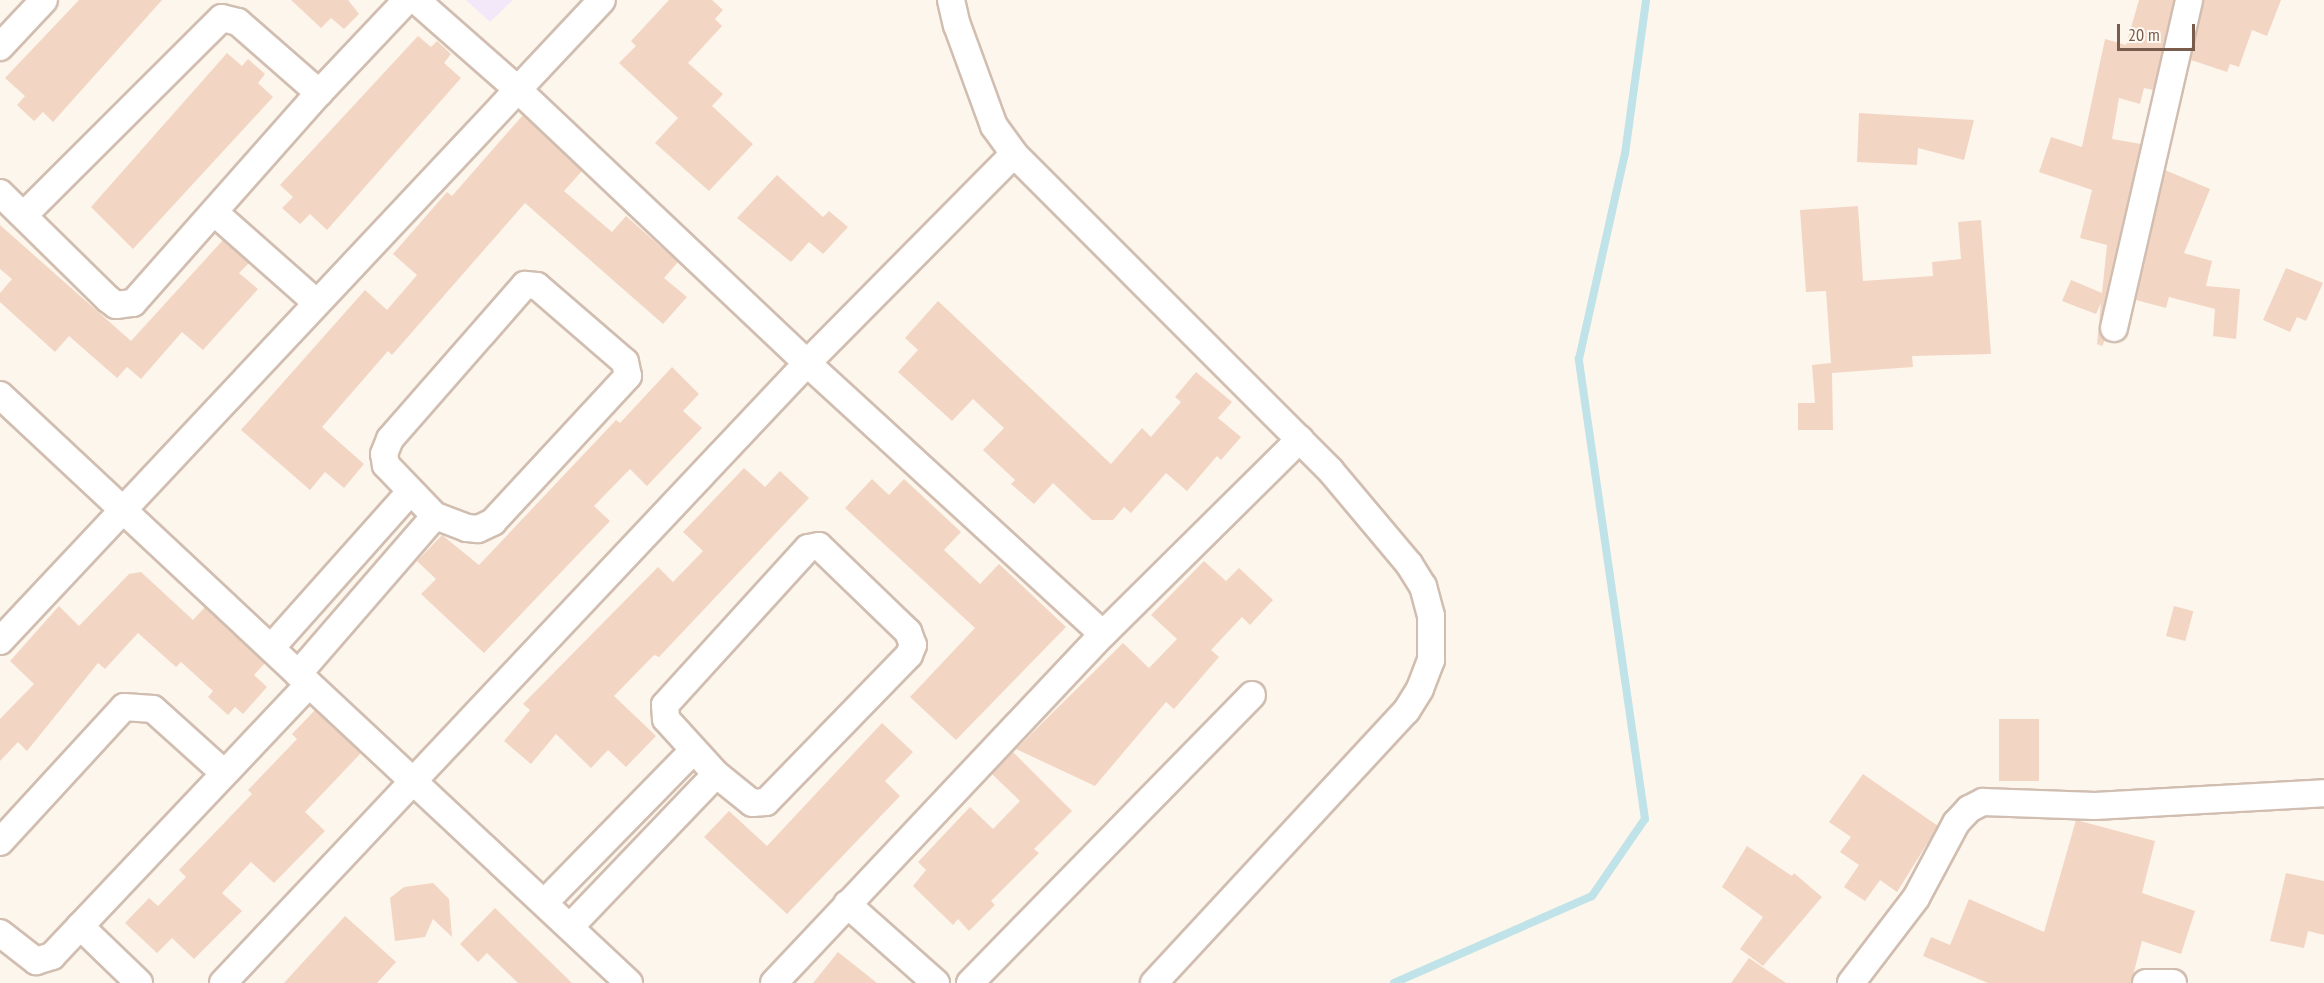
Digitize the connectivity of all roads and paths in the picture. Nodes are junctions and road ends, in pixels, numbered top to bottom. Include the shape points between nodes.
1 (44, 0) edge
2 (407, 0) edge
3 (416, 0) edge
4 (602, 0) edge
5 (951, 0) edge
6 (2189, 0) edge
7 (0, 47) edge
8 (517, 89) junction
9 (318, 93) junction
10 (1014, 154) junction
11 (0, 193) edge
12 (214, 212) junction
13 (24, 215) junction
14 (317, 303) junction
15 (2114, 328) dead end
16 (807, 363) junction
17 (0, 395) edge
18 (1300, 439) junction
19 (409, 493) junction
20 (123, 511) junction
21 (435, 516) junction
22 (1103, 634) junction
23 (0, 641) edge
24 (271, 648) junction
25 (304, 679) junction
26 (1252, 695) dead end
27 (694, 750) junction
28 (224, 773) junction
29 (716, 774) junction
30 (410, 780) junction
31 (2324, 793) edge
32 (0, 842) edge
33 (544, 903) junction
34 (847, 904) junction
35 (80, 926) junction
36 (570, 927) junction
37 (0, 933) edge
38 (139, 983) edge
39 (223, 983) edge
40 (629, 983) edge
41 (774, 983) edge
42 (936, 983) edge
43 (970, 983) edge
44 (1154, 983) edge
45 (1851, 983) edge
46 (2146, 983) edge
47 (2174, 983) edge

1 - 7 street
2 - 9 street
3 - 8 street
4 - 8 street
5 - 10 street via 994,126
6 - 15 street
8 - 14 street
8 - 16 street
9 - 12 street
9 - 13 street via 238,22 222,18
10 - 16 street
10 - 18 street
11 - 13 street
12 - 13 street via 138,300 126,306 108,299
12 - 14 street
14 - 20 street
16 - 22 street
16 - 30 street
17 - 20 street
18 - 22 street
18 - 44 street via 1402,555 1423,586 1431,616 1431,660 1406,711
19 - 21 street
19 - 21 street via 384,459 390,439 525,285 537,286 626,362 630,371 625,382 493,522 478,529 467,528
19 - 24 street
20 - 23 street
20 - 24 street
21 - 25 street
22 - 34 street
24 - 25 street
25 - 28 street
25 - 30 street
26 - 43 street
27 - 29 street
27 - 29 street via 666,719 664,705 669,696 808,548 825,549 908,632 913,645 909,655 766,802 752,803
27 - 33 street
28 - 32 street via 153,709 124,707
28 - 35 street
29 - 36 street
30 - 33 street
30 - 39 street
31 - 45 street via 2096,806 1983,802 1969,809 1956,823 1916,898
33 - 36 street
34 - 41 street
34 - 42 street
35 - 37 street via 44,961 26,956
35 - 38 street
36 - 40 street
46 - 47 street

